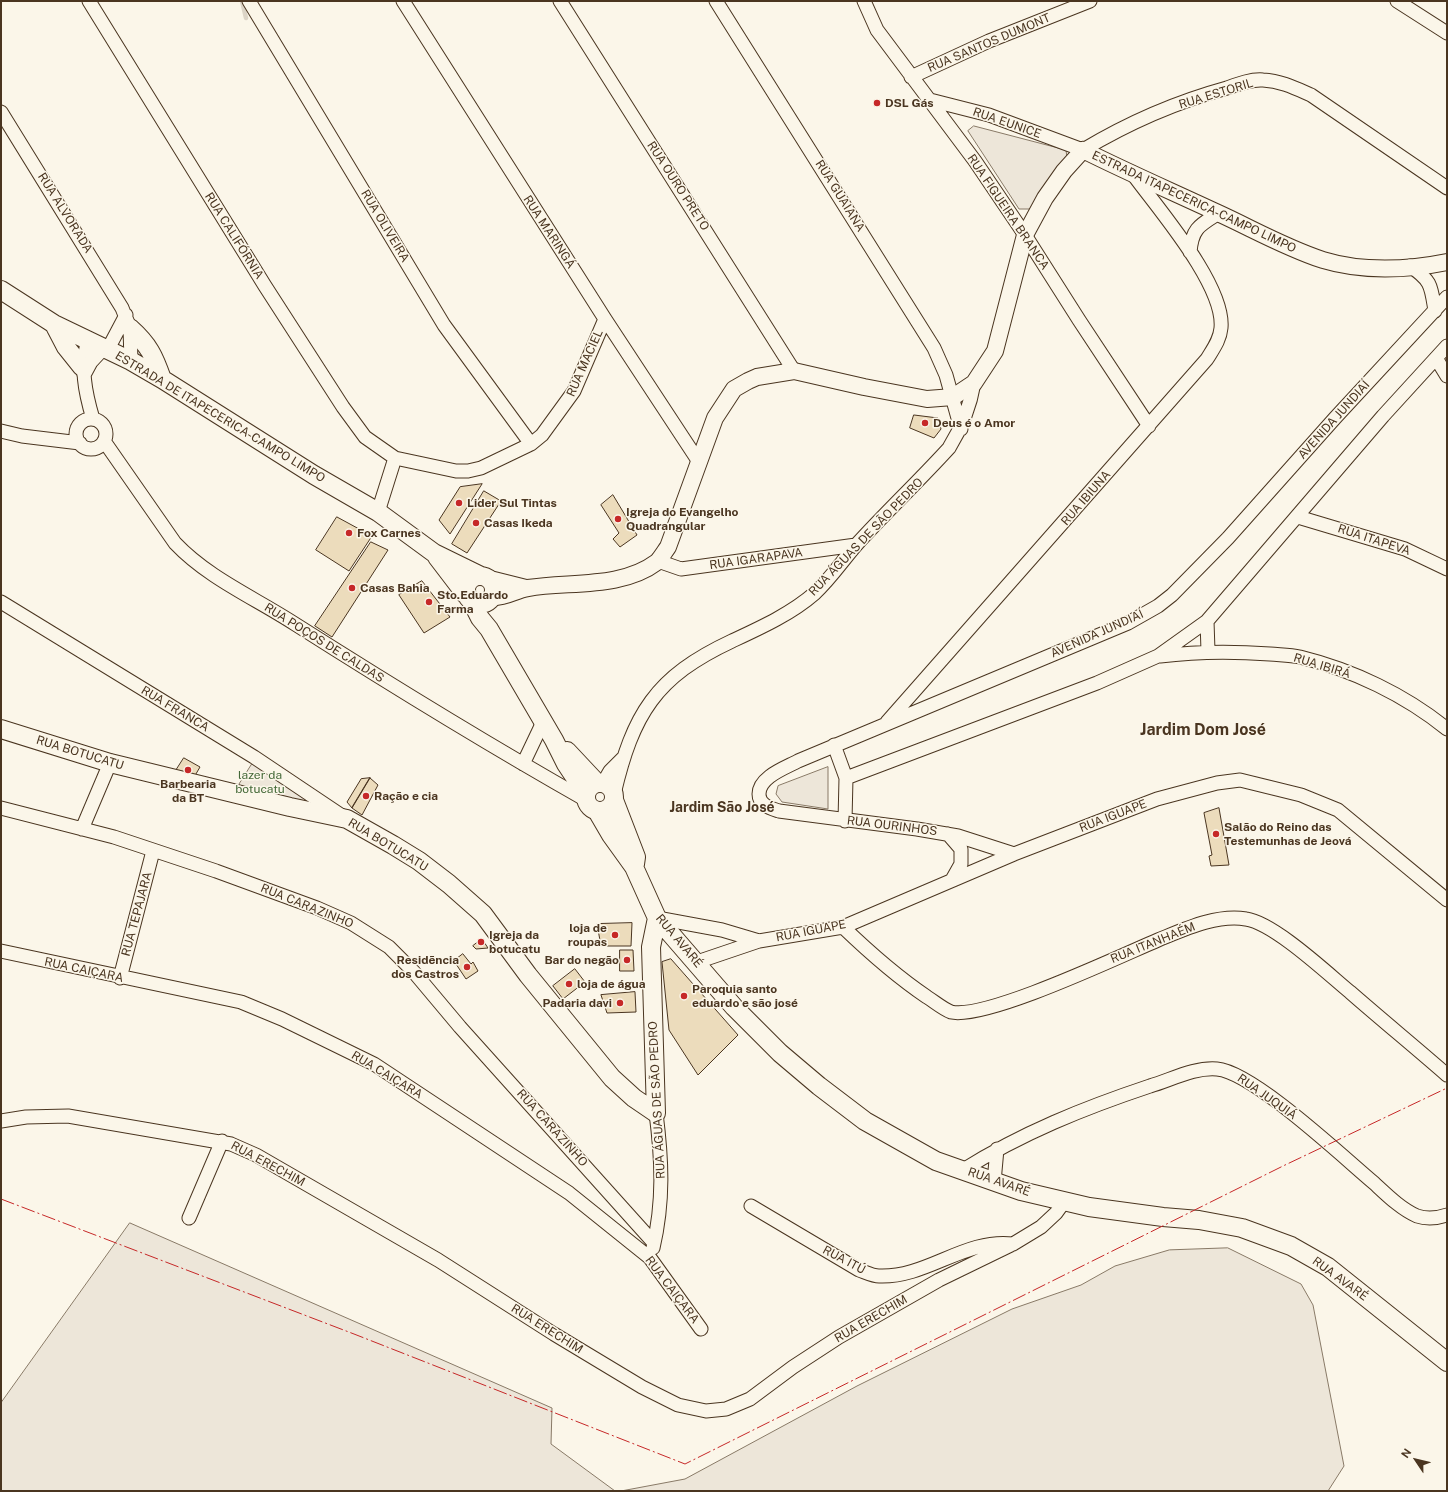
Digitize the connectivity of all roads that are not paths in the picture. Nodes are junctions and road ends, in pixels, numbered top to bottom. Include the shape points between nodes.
1 (89, 1) edge
2 (249, 1) edge
3 (402, 1) edge
4 (560, 1) edge
5 (716, 1) edge
6 (864, 1) edge
7 (1090, 1) edge
8 (1397, 1) edge
9 (1447, 33) edge
10 (911, 77) junction
11 (930, 100) junction
12 (1, 112) edge
13 (1083, 150) junction
14 (1135, 177) junction
15 (1447, 188) edge
16 (1219, 213) junction
17 (1025, 235) junction
18 (1190, 252) junction
19 (1447, 262) edge
20 (1410, 266) junction
21 (1, 290) edge
22 (1447, 297) edge
23 (1434, 311) junction
24 (605, 319) junction
25 (128, 322) junction
26 (54, 324) junction
27 (88, 340) junction
28 (1447, 346) edge
29 (106, 348) junction
30 (1436, 358) junction
31 (131, 361) junction
32 (794, 371) junction
33 (83, 372) junction
34 (1447, 376) edge
35 (978, 378) junction
36 (162, 379) junction
37 (953, 397) junction
38 (93, 419) junction
39 (1149, 426) junction
40 (961, 429) junction
41 (1, 431) edge
42 (104, 440) junction
43 (80, 443) junction
44 (531, 444) junction
45 (395, 458) junction
46 (699, 462) junction
47 (378, 512) junction
48 (1298, 517) junction
49 (856, 545) junction
50 (434, 553) junction
51 (658, 561) junction
52 (1447, 569) edge
53 (485, 578) junction
54 (526, 588) junction
55 (469, 598) junction
56 (491, 599) junction
57 (1, 602) edge
58 (1207, 621) junction
59 (500, 648) junction
60 (1208, 651) junction
61 (1158, 656) junction
62 (544, 722) junction
63 (885, 724) junction
64 (1, 729) edge
65 (1447, 729) edge
66 (834, 745) junction
67 (110, 764) junction
68 (523, 764) junction
69 (846, 778) junction
70 (600, 795) junction
71 (1, 808) edge
72 (767, 808) joint
73 (347, 819) junction
74 (845, 821) junction
75 (82, 829) junction
76 (948, 834) junction
77 (153, 851) junction
78 (1014, 854) junction
79 (952, 880) junction
80 (1447, 900) edge
81 (657, 918) junction
82 (843, 927) junction
83 (759, 941) junction
84 (1, 951) edge
85 (697, 962) junction
86 (120, 978) junction
87 (1447, 1075) edge
88 (656, 1113) junction
89 (1, 1121) edge
90 (222, 1141) junction
91 (997, 1149) junction
92 (963, 1170) junction
93 (994, 1182) junction
94 (1064, 1202) junction
95 (751, 1206) dead end
96 (1447, 1215) edge
97 (189, 1218) dead end
98 (654, 1243) junction
99 (1013, 1244) junction
100 (650, 1258) junction
101 (701, 1329) dead end
102 (1447, 1362) edge

1 - 45 street, RUA CALIFÓRNIA via 343,408 365,436
2 - 44 street, RUA OLIVEIRA via 444,325
3 - 24 street, RUA MARINGÁ
4 - 32 street, RUA OURO PRETO
5 - 37 street, RUA GUAIANA via 934,348
6 - 10 street, RUA FIGUEIRA BRANCA via 877,30
7 - 10 street, RUA SANTOS DUMONT via 989,41
8 - 9 street
10 - 11 street, RUA FIGUEIRA BRANCA
11 - 13 street, RUA EUNICE via 989,115
11 - 17 street, RUA FIGUEIRA BRANCA
12 - 25 street, RUA ALVORADA via 91,254
13 - 14 street, ESTRADA ITAPECERICA-CAMPO LIMPO
13 - 15 street, RUA ESTORIL via 1141,118 1211,92 1261,80 1287,84 1311,95
13 - 17 street, ESTRADA ITAPECERICA-CAMPO LIMPO via 1045,198
14 - 16 street, ESTRADA ITAPECERICA-CAMPO LIMPO
14 - 18 street, RUA IBIUNA
16 - 18 street via 1198,228 1191,241
16 - 20 street, ESTRADA ITAPECERICA-CAMPO LIMPO via 1286,246 1324,260 1371,268
17 - 35 street, ESTRADA ITAPECERICA-CAMPO LIMPO via 995,351
17 - 39 street, RUA FIGUEIRA BRANCA
18 - 39 street, RUA IBIUNA via 1218,306 1221,328 1217,344 1207,359
19 - 20 street, ESTRADA ITAPECERICA-CAMPO LIMPO
20 - 23 street via 1424,276 1429,284
21 - 26 main road, ESTRADA DE ITAPECERICA-CAMPO LIMPO
22 - 23 street, AVENIDA JUNDIAÍ
23 - 63 street, AVENIDA JUNDIAÍ via 1228,538 1158,606 1128,623
24 - 44 street, RUA MACIEL via 574,391 542,435
24 - 46 street, RUA MARINGÁ
25 - 29 street
25 - 31 street, RUA ALVORADA
25 - 36 main road via 154,355
26 - 27 main road, ESTRADA DE ITAPECERICA-CAMPO LIMPO
26 - 33 main road via 66,348
27 - 29 main road, ESTRADA DE ITAPECERICA-CAMPO LIMPO
27 - 33 street
28 - 30 street
29 - 31 main road, ESTRADA DE ITAPECERICA-CAMPO LIMPO
29 - 33 street
30 - 34 street
30 - 48 street via 1383,416
31 - 36 main road, ESTRADA DE ITAPECERICA-CAMPO LIMPO
32 - 37 street via 864,388 927,398
32 - 46 street via 757,377 734,389 715,418
33 - 38 street
35 - 37 street, ESTRADA ITAPECERICA-CAMPO LIMPO
35 - 40 street, RUA ÁGUAS DE SÃO PEDRO
36 - 47 main road, ESTRADA DE ITAPECERICA-CAMPO LIMPO via 314,476
37 - 40 street
38 - 42 street via 103,424 106,435
38 - 43 street via 82,422 78,427 77,438
39 - 63 street, RUA IBIUNA
40 - 49 street, RUA ÁGUAS DE SÃO PEDRO via 936,463
41 - 43 street
42 - 43 street via 95,448
42 - 68 street, RUA POÇOS DE CALDAS via 165,531 207,571
44 - 45 street, RUA MACIEL via 481,468 468,471 456,471
45 - 47 street
46 - 51 street via 668,547
47 - 50 main road, ESTRADA DE ITAPECERICA-CAMPO LIMPO
48 - 52 street, RUA ITAPEVA via 1405,549
48 - 58 street
49 - 51 street, RUA IGARAPAVA via 681,569
49 - 70 street, RUA ÁGUAS DE SÃO PEDRO via 815,593 766,625 688,664 668,680 645,710 624,756 622,769
50 - 53 main road, ESTRADA DE ITAPECERICA-CAMPO LIMPO
50 - 55 main road, ESTRADA DE ITAPECERICA-CAMPO LIMPO
51 - 54 street, ESTRADA DE ITAPECERICA-CAMPO LIMPO via 638,572 611,580
53 - 54 street, ESTRADA DE ITAPECERICA-CAMPO LIMPO
53 - 55 main road via 472,578 469,581 466,590
53 - 56 main road via 494,588
54 - 56 street, ESTRADA DE ITAPECERICA-CAMPO LIMPO via 509,596
55 - 56 main road via 481,605
55 - 59 main road, RUA AVARÉ
56 - 59 main road, RUA AVARÉ
57 - 73 street, RUA FRANCA via 302,787
58 - 60 street
58 - 61 street
59 - 62 main road, RUA AVARÉ
60 - 61 street, RUA IBIRÁ
60 - 65 street, RUA IBIRÁ via 1299,657 1337,669 1404,699
61 - 69 street via 1097,683
62 - 68 street
62 - 70 main road, RUA AVARÉ via 566,764
63 - 66 street, AVENIDA JUNDIAÍ
64 - 67 main road, RUA BOTUCATU
66 - 69 street
66 - 72 street, AVENIDA JUNDIAÍ via 798,761 765,780 759,790 759,797
67 - 73 main road, RUA BOTUCATU
67 - 75 street
68 - 70 street, RUA POÇOS DE CALDAS
69 - 74 street
70 - 81 main road, RUA AVARÉ via 611,835 634,867
71 - 75 street, RUA CARAZINHO
72 - 74 street, RUA OURINHOS
73 - 88 main road, RUA BOTUCATU via 419,861 458,891 482,914 612,1078
74 - 76 street, RUA OURINHOS via 917,828
75 - 77 street, RUA CARAZINHO
76 - 78 street, RUA OURINHOS
76 - 79 street via 962,849 961,864
77 - 86 street, RUA TEPAJARA
77 - 98 street, RUA CARAZINHO via 316,908 351,923 389,947
78 - 79 street, RUA IGUAPE
78 - 80 street, RUA IGUAPE via 1157,799 1217,783 1240,780 1302,795 1338,810
79 - 82 street, RUA IGUAPE
81 - 83 street, RUA IGUAPE via 722,930
81 - 85 main road, RUA AVARÉ
81 - 88 main road, RUA ÁGUAS DE SÃO PEDRO via 651,946
82 - 83 street, RUA IGUAPE
82 - 87 street, RUA ITANHAÉM via 906,983 952,1012 965,1012 1015,1000 1165,937 1208,922 1230,918 1248,919 1279,935 1314,961
83 - 85 street, RUA IGUAPE
84 - 86 street, RUA CAIÇARA
85 - 92 main road, RUA AVARÉ via 758,1032 842,1105 916,1151
86 - 100 street, RUA CAIÇARA via 241,1002 282,1018 374,1064 569,1193
88 - 98 street, RUA ÁGUAS DE SÃO PEDRO via 662,1159
89 - 90 street, RUA ERECHIM via 26,1117 68,1116
90 - 97 street
90 - 99 street, RUA ERECHIM via 256,1155 438,1260 642,1387 678,1405 706,1411 726,1409 750,1399 792,1367 846,1333 939,1280
91 - 92 street, RUA JUQUIÁ
91 - 93 street
91 - 96 street, RUA JUQUIÁ via 1033,1130 1112,1098 1197,1070 1226,1070 1258,1088 1316,1133 1405,1209 1426,1218
92 - 93 main road, RUA AVARÉ
93 - 94 main road, RUA AVARÉ
94 - 99 street, RUA ERECHIM via 1041,1227
94 - 102 main road, RUA AVARÉ via 1242,1228 1291,1246 1328,1267
95 - 99 street, RUA ITÚ via 859,1270 878,1276 906,1274 978,1245 1000,1242
98 - 100 street, RUA ÁGUAS DE SÃO PEDRO
100 - 101 street, RUA CAIÇARA

